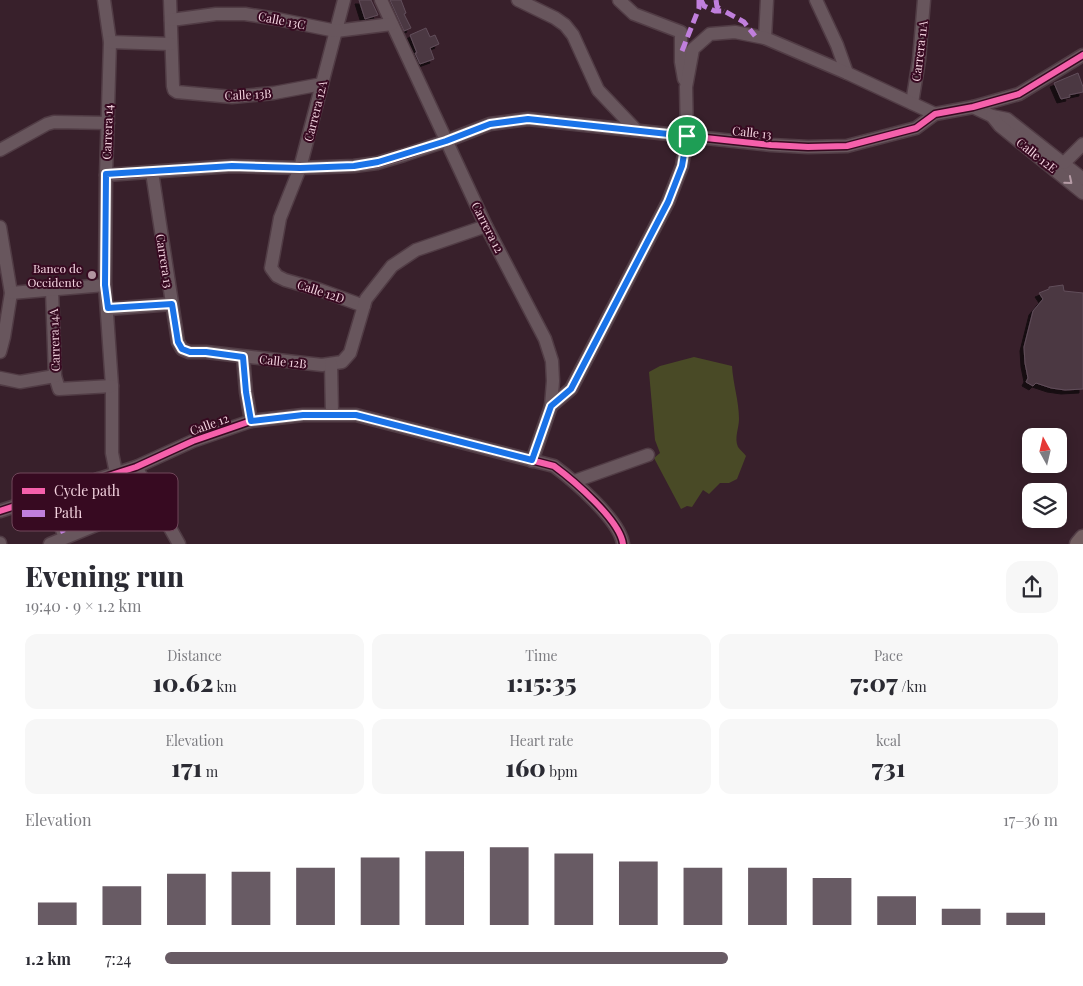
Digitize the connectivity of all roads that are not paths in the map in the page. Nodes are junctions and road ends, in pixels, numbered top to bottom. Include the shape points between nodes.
1 (104, 0) edge
2 (170, 0) edge
3 (344, 0) edge
4 (381, 0) edge
5 (518, 0) edge
6 (619, 0) edge
7 (767, 0) edge
8 (816, 0) edge
9 (924, 0) edge
10 (171, 20) junction
11 (392, 24) junction
12 (336, 31) junction
13 (764, 38) junction
14 (110, 42) junction
15 (172, 44) junction
16 (1083, 54) edge
17 (847, 73) junction
18 (322, 84) junction
19 (686, 87) junction
20 (912, 103) junction
21 (973, 107) junction
22 (935, 114) junction
23 (992, 116) junction
24 (108, 123) junction
25 (636, 130) junction
26 (687, 136) junction
27 (446, 141) junction
28 (1083, 144) edge
29 (0, 150) edge
30 (1064, 164) junction
31 (300, 168) junction
32 (152, 172) junction
33 (106, 174) junction
34 (1083, 179) edge
35 (1083, 193) edge
36 (486, 226) junction
37 (0, 227) edge
38 (4, 264) edge
39 (277, 276) joint
40 (105, 285) junction
41 (52, 290) junction
42 (11, 293) junction
43 (172, 304) junction
44 (364, 306) junction
45 (108, 308) junction
46 (182, 349) joint
47 (0, 352) edge
48 (243, 357) junction
49 (331, 364) junction
50 (55, 376) junction
51 (0, 378) edge
52 (112, 386) junction
53 (551, 406) junction
54 (332, 414) junction
55 (251, 421) junction
56 (648, 455) dead end
57 (532, 460) junction
58 (136, 467) junction
59 (116, 473) joint
60 (139, 473) edge
61 (574, 481) junction
62 (12, 507) edge
63 (0, 511) edge
64 (63, 531) edge
65 (80, 531) edge
66 (172, 531) edge
67 (65, 537) junction
68 (1083, 538) edge
69 (50, 544) edge
70 (179, 544) edge
71 (622, 544) edge
72 (1078, 544) edge

1 - 14 street, Carrera 14
2 - 10 street
3 - 12 street, Carrera 12A
4 - 11 street, Carrera 12
5 - 25 street via 565,25 573,35 598,90
6 - 19 street via 634,14 681,32 681,62
7 - 13 street
8 - 17 street
9 - 20 street, Carrera 11A
10 - 12 street, Calle 13C via 245,14
10 - 15 street
11 - 12 street, Calle 13C
11 - 27 street, Carrera 12
12 - 18 street, Carrera 12A
13 - 17 street
13 - 19 street via 735,32 710,34 693,49
14 - 15 street
14 - 24 street, Carrera 14
15 - 18 street, Calle 13B via 173,86 177,92 232,97
16 - 21 street, Calle 13 via 1019,94
17 - 20 street
18 - 31 street, Carrera 12A
19 - 26 street
20 - 22 street
21 - 22 street, Calle 13
21 - 23 street, Calle 12E
22 - 26 street, Calle 13 via 916,128 847,146 771,145
23 - 30 street, Calle 12E via 1007,119
23 -> 35 street, Calle 12E
24 - 29 street via 54,122
24 - 33 street, Carrera 14
25 - 26 street, Calle 13
25 - 27 street, Calle 13 via 528,119 490,124
26 - 53 street via 682,166 668,202 571,389
27 - 31 street, Calle 13 via 378,162
27 - 36 street, Carrera 12
28 - 30 street
30 - 34 street, Calle 12E
31 - 32 street, Calle 13 via 232,166
31 - 39 street, Carrera 12A via 280,218 271,268
32 - 33 street, Calle 13
32 - 43 street, Carrera 13
33 - 40 street, Carrera 14
36 - 44 street via 416,250 392,266
36 - 53 street, Carrera 12 via 545,339 552,361
37 - 38 street
38 - 42 street
39 - 44 street, Calle 12D
40 - 41 street
40 - 45 street, Carrera 14
41 - 42 street
41 - 50 street, Carrera 14A
42 - 47 street
43 - 45 street
43 - 46 street, Carrera 13
44 - 49 street via 350,353 342,362
45 - 52 street, Carrera 14
46 - 48 street, Calle 12B
48 - 49 street, Calle 12B
48 - 55 street
49 - 54 street
50 - 51 street via 20,382
50 - 52 street, Carrera 14A via 59,389
52 - 59 street, Carrera 14 via 112,453
53 - 57 street, Carrera 12
54 - 55 street, Calle 12
54 - 57 street, Calle 12 via 356,415
55 - 58 street, Calle 12 via 193,441
56 - 61 street
57 - 61 street, Calle 12 via 554,466
58 - 59 street, Calle 12
58 - 60 street
61 - 71 street via 618,528
62 - 63 street, Calle 12
64 - 67 street
65 - 67 street
66 - 70 street
67 - 69 street
68 - 72 main road

